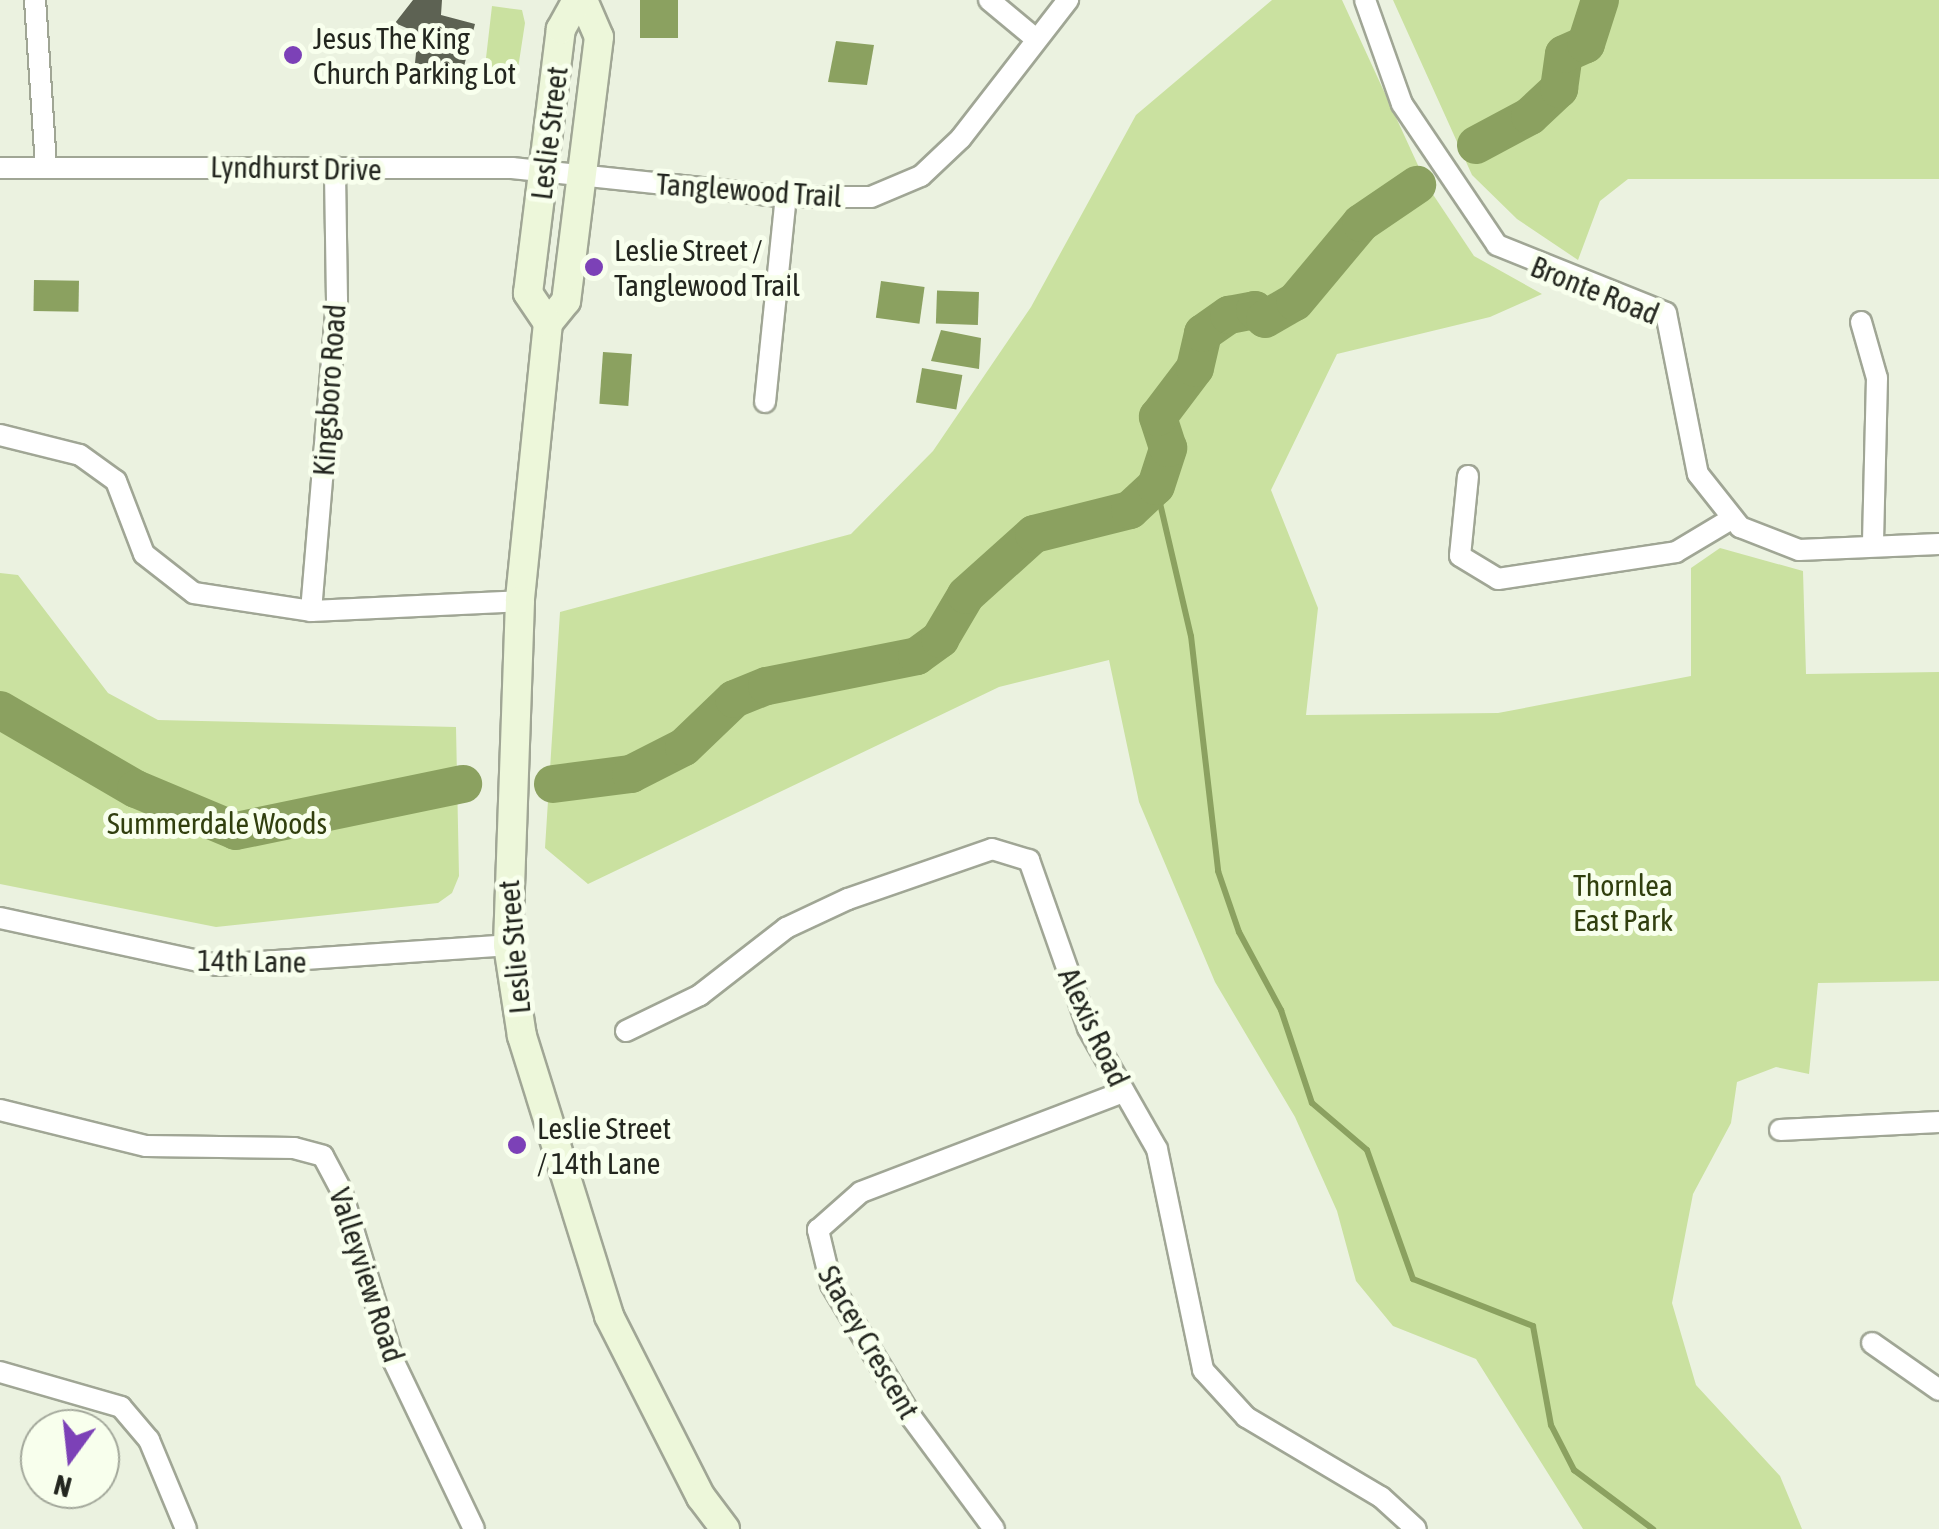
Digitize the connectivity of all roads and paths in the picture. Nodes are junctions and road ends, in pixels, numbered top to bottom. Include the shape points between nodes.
1 (36, 0) edge
2 (580, 0) edge
3 (988, 0) edge
4 (1068, 0) edge
5 (1365, 0) edge
6 (1036, 40) junction
7 (46, 166) junction
8 (0, 168) edge
9 (335, 168) junction
10 (545, 171) junction
11 (582, 176) junction
12 (786, 197) junction
13 (1860, 322) dead end
14 (548, 324) junction
15 (764, 402) dead end
16 (0, 435) edge
17 (1468, 476) dead end
18 (1733, 518) junction
19 (1939, 544) edge
20 (1873, 546) junction
21 (520, 602) junction
22 (311, 611) junction
23 (0, 918) edge
24 (508, 945) junction
25 (626, 1030) dead end
26 (1123, 1092) junction
27 (0, 1110) edge
28 (1939, 1122) edge
29 (1780, 1130) dead end
30 (1872, 1343) dead end
31 (0, 1372) edge
32 (1939, 1390) edge
33 (186, 1529) edge
34 (474, 1529) edge
35 (725, 1529) edge
36 (994, 1529) edge
37 (1416, 1529) edge

1 - 7 street
2 - 10 main road, Leslie Street via 561,29
2 - 11 main road, Leslie Street via 598,37
3 - 6 street
4 - 6 street, Tanglewood Trail
5 - 18 street, Bronte Road via 1402,104 1497,245 1666,313 1698,474
6 - 12 street, Tanglewood Trail via 921,176 871,197
7 - 8 street, Lyndhurst Drive
7 - 9 street, Lyndhurst Drive
9 - 10 street, Lyndhurst Drive
9 - 22 street, Kingsboro Road via 337,300
10 - 11 street, Lyndhurst Drive
10 - 14 main road, Leslie Street via 528,293
11 - 12 street, Tanglewood Trail
11 - 14 main road, Leslie Street via 566,300
12 - 15 street
13 - 20 street via 1877,378
14 - 21 main road, Leslie Street
16 - 22 street via 80,454 116,481 144,554 194,593
17 - 18 street via 1460,556 1498,579 1676,552
18 - 20 street, Bronte Road via 1800,550
19 - 20 street, Bronte Road
21 - 22 street
21 - 24 main road, Leslie Street via 506,833
23 - 24 street, 14th Lane via 218,965
24 - 35 main road, Leslie Street via 526,1054 610,1316 701,1498
25 - 26 street, Alexis Road via 700,995 786,928 848,899 958,858 1010,851 1040,876 1071,988
26 - 36 street, Stacey Crescent via 861,1192 818,1230 831,1284 912,1418
26 - 37 street, Alexis Road via 1157,1149 1189,1332 1218,1394 1381,1497
27 - 34 street, Valleyview Road via 146,1146 294,1148 323,1156 342,1190 393,1360
28 - 29 street
30 - 32 street
31 - 33 street via 121,1407 150,1440

